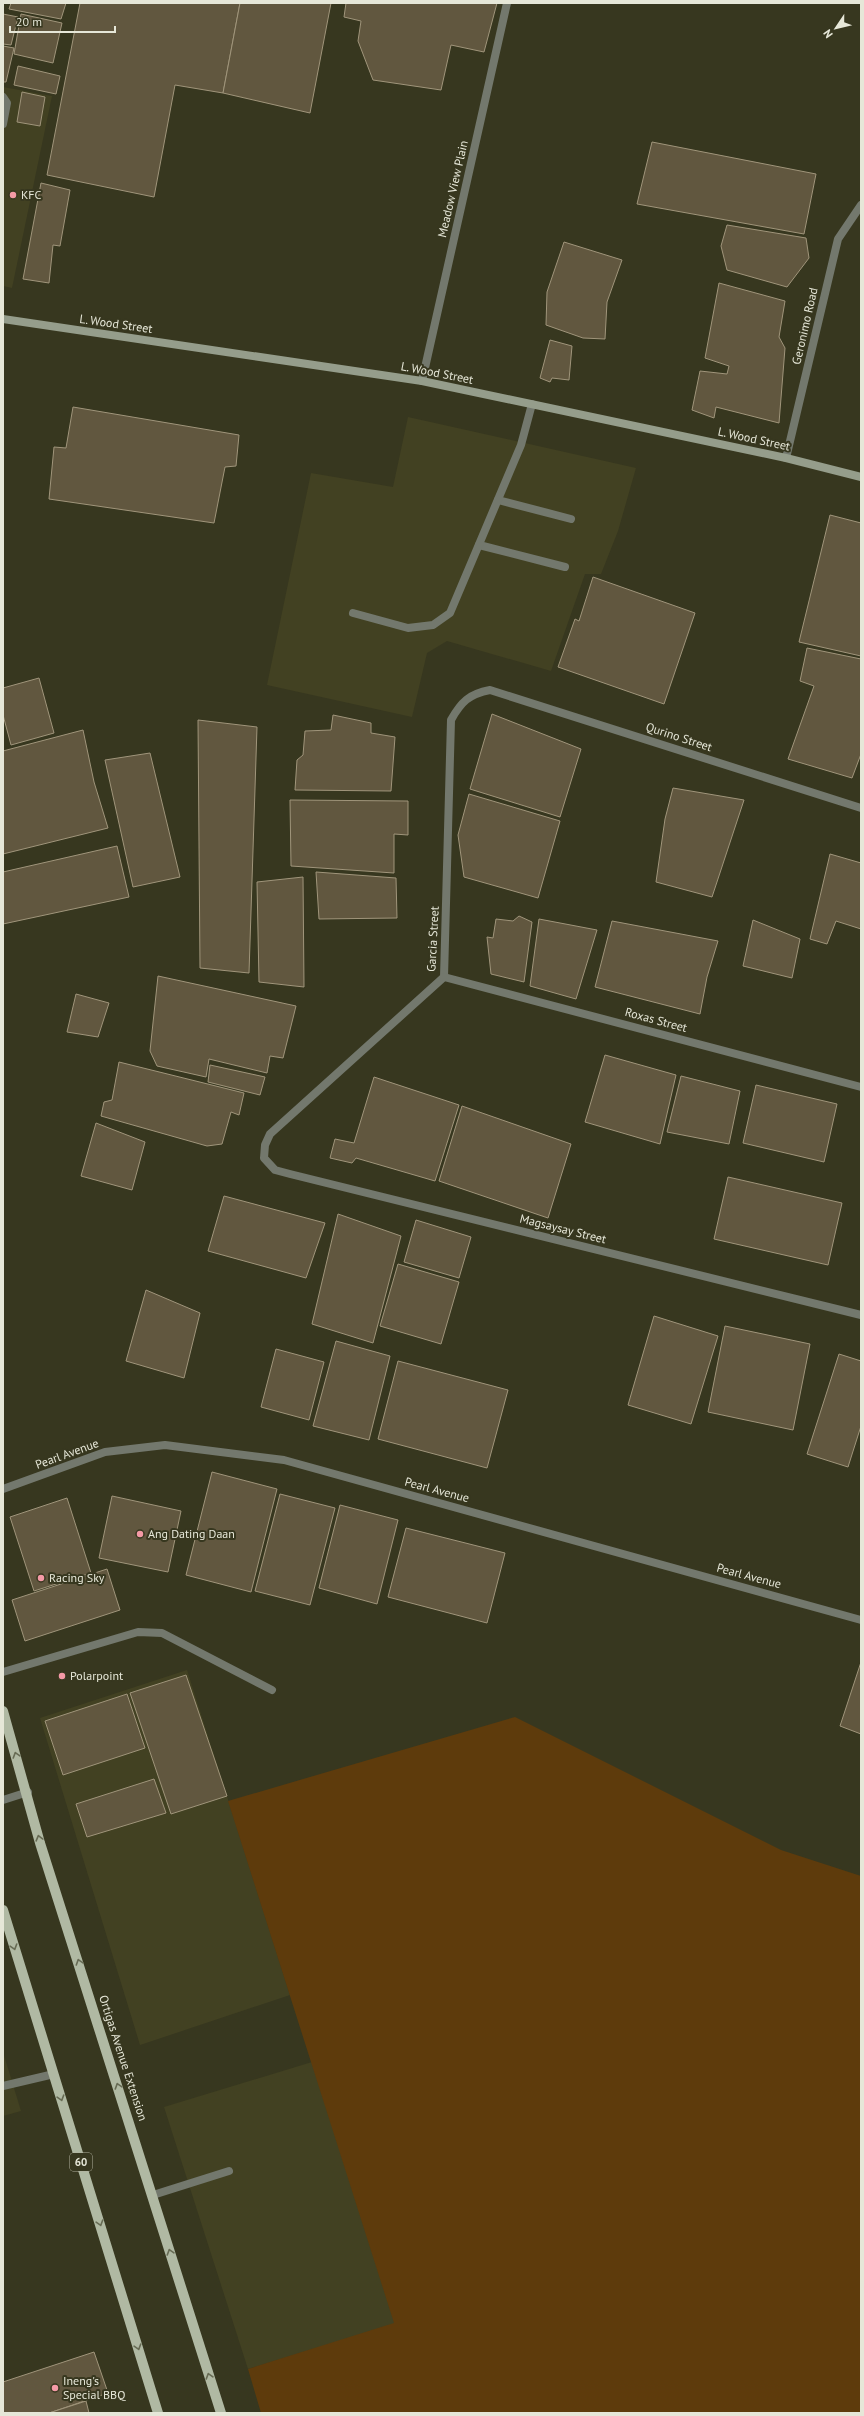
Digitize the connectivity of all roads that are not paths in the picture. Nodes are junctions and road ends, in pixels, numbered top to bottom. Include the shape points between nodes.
1 (507, 3) edge
2 (3, 97) edge
3 (3, 124) edge
4 (861, 205) edge
5 (3, 320) edge
6 (422, 381) junction
7 (532, 404) junction
8 (786, 458) junction
9 (861, 477) edge
10 (498, 500) junction
11 (571, 519) dead end
12 (479, 545) junction
13 (565, 567) dead end
14 (353, 613) dead end
15 (490, 690) joint
16 (861, 808) edge
17 (444, 977) junction
18 (861, 1086) edge
19 (264, 1158) joint
20 (861, 1315) edge
21 (3, 1489) edge
22 (861, 1620) edge
23 (3, 1672) edge
24 (272, 1690) dead end
25 (3, 1711) edge
26 (28, 1792) junction
27 (3, 1800) edge
28 (3, 1910) edge
29 (54, 2074) junction
30 (3, 2086) edge
31 (229, 2171) dead end
32 (153, 2195) junction
33 (158, 2413) edge
34 (221, 2413) edge

1 - 6 street, Meadow View Plain
2 - 3 street via 7,103
4 - 8 street, Geronimo Road via 838,239
5 - 6 main road, L. Wood Street
6 - 7 main road, L. Wood Street
7 - 8 main road, L. Wood Street
7 - 10 street via 521,445
8 - 9 main road, L. Wood Street
10 - 11 street
10 - 12 street
12 - 13 street
12 - 14 street via 450,613 433,625 408,628
15 - 16 street, Qurino Street
15 - 17 street, Garcia Street via 475,693 460,704 452,720
17 - 18 street, Roxas Street
17 - 19 street, Garcia Street via 270,1134 265,1145
19 - 20 street, Magsaysay Street via 275,1170 290,1174
21 - 22 street, Pearl Avenue via 105,1452 165,1446 284,1460
23 - 24 street via 138,1632 162,1633
26 -> 25 main road, Ortigas Avenue Extension
26 - 27 street
32 -> 26 main road, Ortigas Avenue Extension via 40,1843
28 -> 29 main road, 60
29 - 30 street
29 -> 33 main road, 60
31 - 32 street
34 -> 32 main road, Ortigas Avenue Extension

